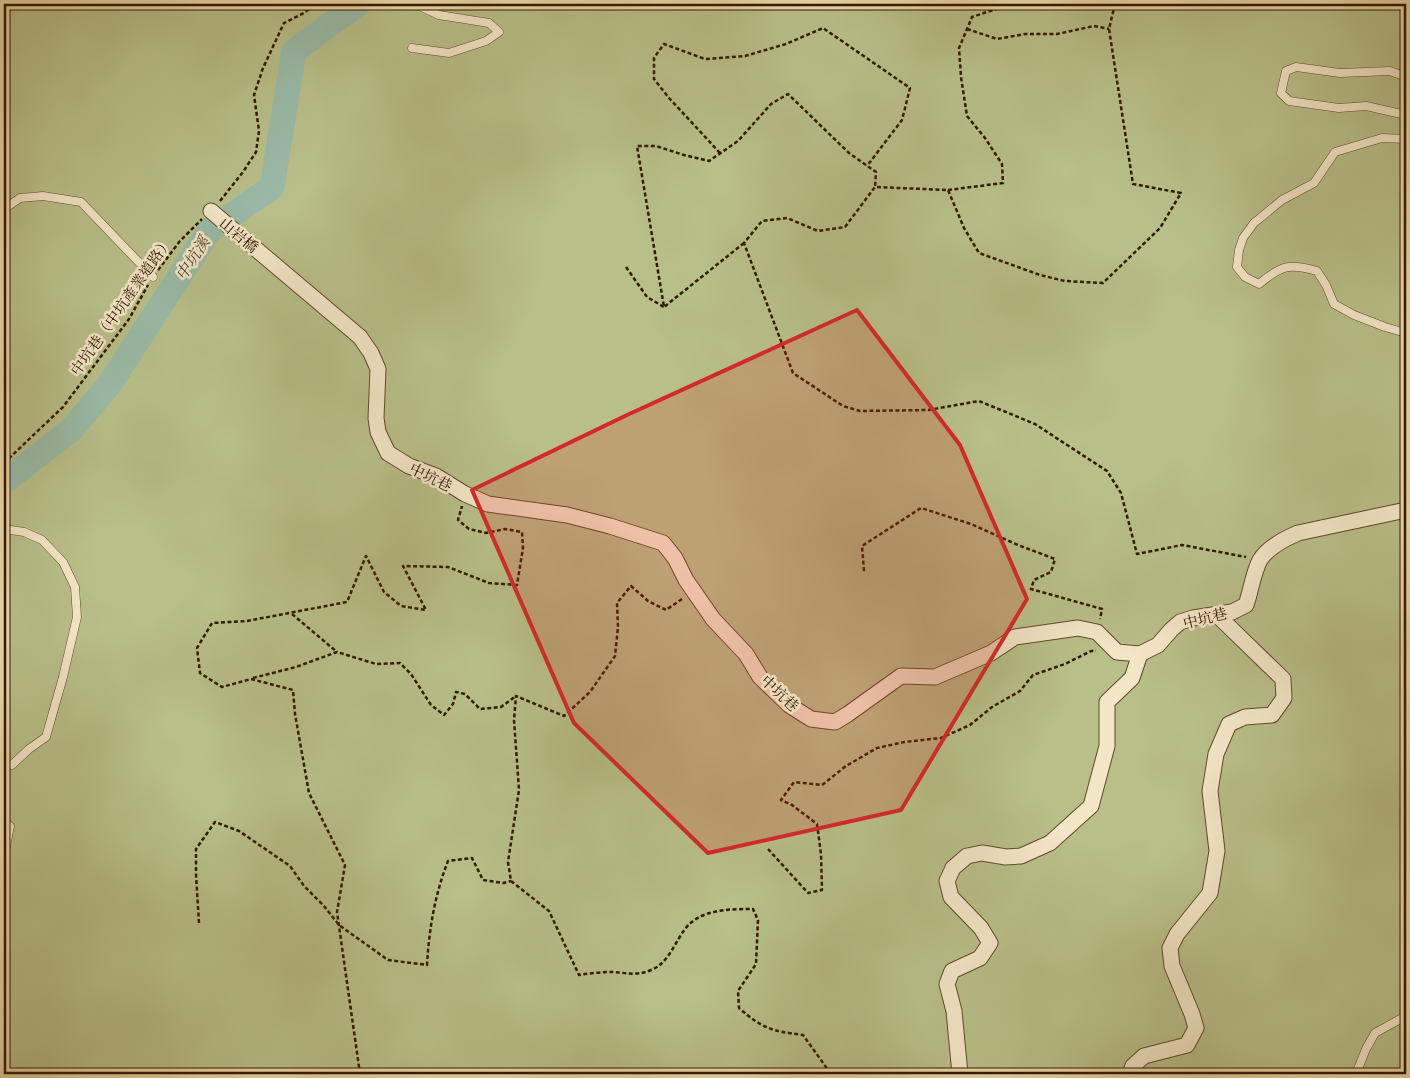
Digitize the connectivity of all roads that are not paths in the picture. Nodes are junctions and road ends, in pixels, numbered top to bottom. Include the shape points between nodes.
1 (417, 5) edge
2 (412, 48) dead end
3 (1404, 76) dead end
4 (1406, 115) edge
5 (1406, 139) edge
6 (4, 209) edge
7 (211, 211) road end
8 (268, 259) joint
9 (152, 277) road end
10 (1406, 333) edge
11 (1406, 510) edge
12 (4, 529) edge
13 (1216, 614) junction
14 (1140, 654) junction
15 (4, 766) edge
16 (4, 822) edge
17 (4, 857) edge
18 (1404, 1017) dead end
19 (960, 1074) edge
20 (1130, 1074) edge
21 (1356, 1074) edge

1 - 2 lane via 439,15 490,23 499,32 486,41 449,53
3 - 4 lane via 1390,71 1340,73 1296,67 1286,71 1281,93 1289,101 1339,108 1366,106
5 - 10 lane via 1382,138 1335,152 1314,183 1282,200 1254,224 1243,238 1237,267 1245,277 1259,284 1276,270 1296,265 1317,271 1334,304 1354,315
6 - 9 lane via 20,198 43,196 81,202
7 - 8 street, 山岩橋
8 - 14 street, 中坑巷 via 360,337 372,353 378,369 378,432 388,453 488,504 568,515 663,543 712,619 746,654 760,677 789,705 811,719 835,722 901,676 935,678 991,653 1015,637 1078,628 1096,632 1117,652
11 - 13 street, 中坑巷 via 1298,533 1270,549 1260,560 1246,605 1232,612
12 - 15 lane via 24,532 42,540 63,562 75,587 77,616 46,737 12,765
13 - 14 street, 中坑巷 via 1180,622 1158,645
13 - 20 street via 1282,679 1284,698 1272,715 1245,717 1229,724 1216,754 1210,790 1217,851 1210,893 1177,934 1170,948 1172,966 1196,1028 1187,1044 1144,1056 1133,1066
14 - 19 street via 1132,678 1107,702 1107,746 1091,806 1050,843 1021,856 982,853 967,856 953,868 947,881 951,897 981,928 990,944 980,958 952,971 947,984 954,1012
16 - 17 lane via 10,826
18 - 21 lane via 1375,1033

